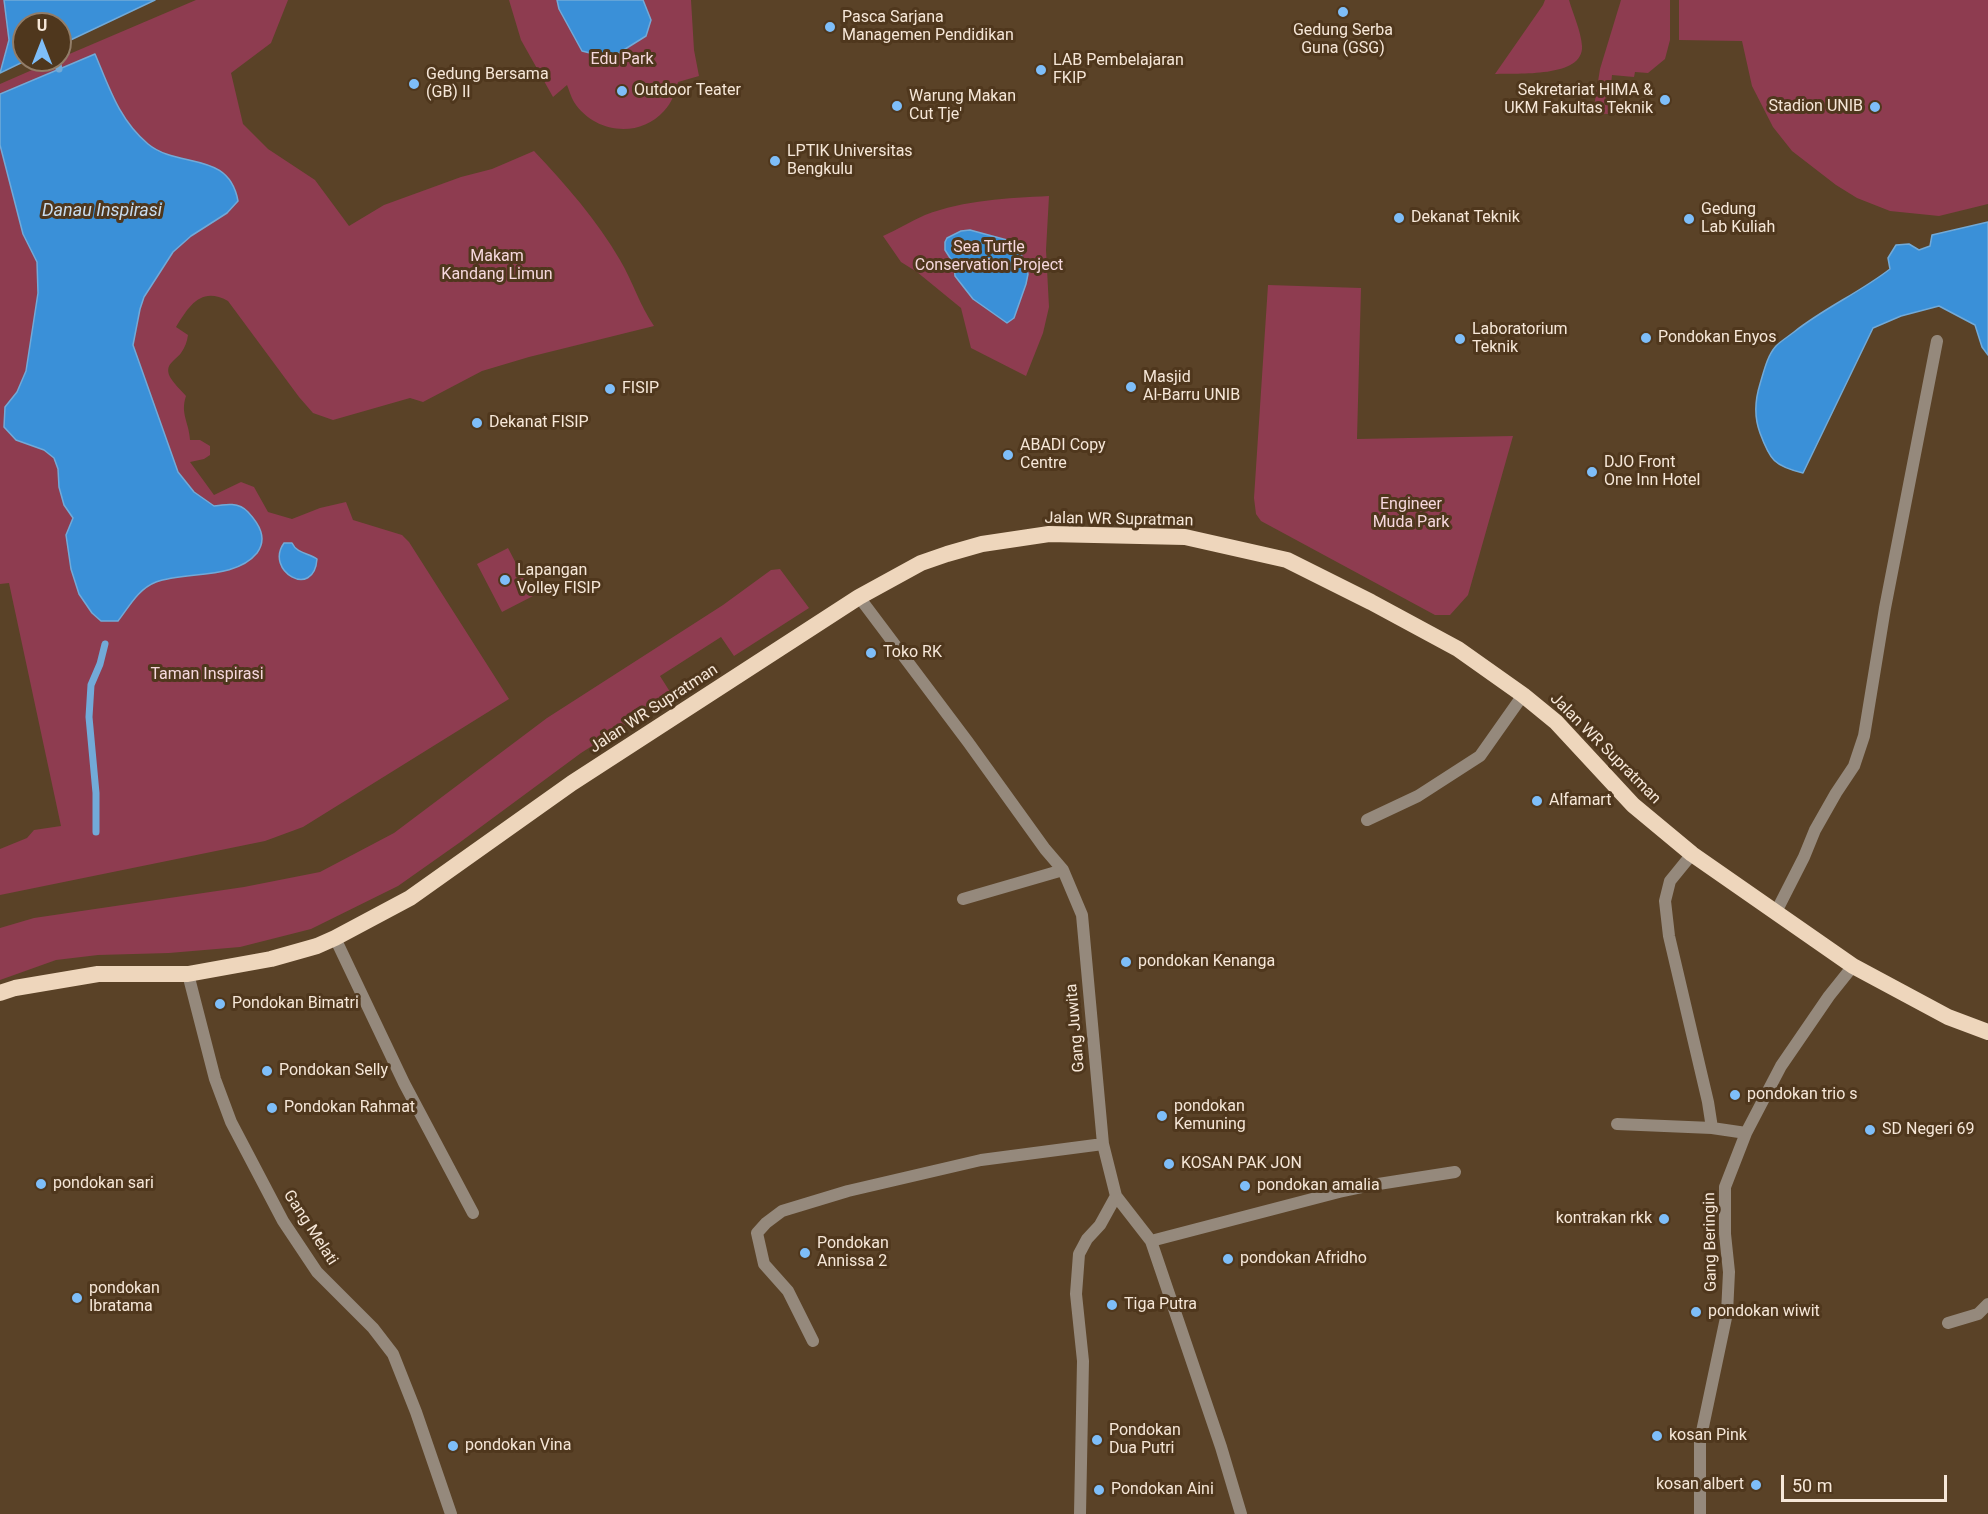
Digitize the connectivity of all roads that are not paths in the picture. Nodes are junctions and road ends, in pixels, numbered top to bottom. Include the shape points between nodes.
1 (1937, 341) dead end
2 (859, 597) junction
3 (1523, 695) junction
4 (1367, 820) dead end
5 (1692, 854) junction
6 (1063, 870) junction
7 (963, 900) dead end
8 (1776, 912) junction
9 (335, 938) junction
10 (1853, 966) junction
11 (188, 974) junction
12 (0, 993) edge
13 (1988, 1032) edge
14 (1617, 1124) dead end
15 (1712, 1128) junction
16 (1746, 1133) junction
17 (1103, 1144) junction
18 (1455, 1172) dead end
19 (1116, 1196) junction
20 (473, 1213) dead end
21 (1151, 1241) junction
22 (1988, 1304) edge
23 (1948, 1323) dead end
24 (813, 1341) dead end
25 (451, 1514) edge
26 (1080, 1514) edge
27 (1241, 1514) edge
28 (1700, 1514) edge

1 - 8 street via 1864,736 1854,766 1815,830
2 - 3 highway, Jalan WR Supratman via 921,563 982,544 1049,534 1185,537 1287,560 1447,643
2 - 6 street, Gang Juwita
2 - 9 highway, Jalan WR Supratman via 572,783 410,898
3 - 4 street via 1479,756 1418,796
3 - 5 highway, Jalan WR Supratman via 1556,722 1633,805
5 - 8 highway, Jalan WR Supratman
5 - 15 street via 1670,881 1665,901 1669,936
6 - 7 street
6 - 17 street, Gang Juwita via 1082,915
8 - 10 highway, Jalan WR Supratman
9 - 11 highway, Jalan WR Supratman via 271,959
9 - 20 street via 404,1083
10 - 13 highway, Jalan WR Supratman via 1948,1017
10 - 16 street, Gang Beringin via 1781,1066
11 - 12 highway, Jalan WR Supratman via 98,974 15,987
11 - 25 street, Gang Melati via 215,1079 231,1122 283,1221 317,1272 373,1328 393,1354
14 - 15 street
15 - 16 street
16 - 28 street, Gang Beringin via 1725,1187 1727,1312 1700,1440
17 - 19 street, Gang Juwita
17 - 24 street via 981,1160 782,1211 757,1233 764,1264 788,1291
18 - 21 street via 1340,1192
19 - 21 street
19 - 26 street via 1079,1254 1076,1294 1083,1361
21 - 27 street
22 - 23 street via 1978,1314

